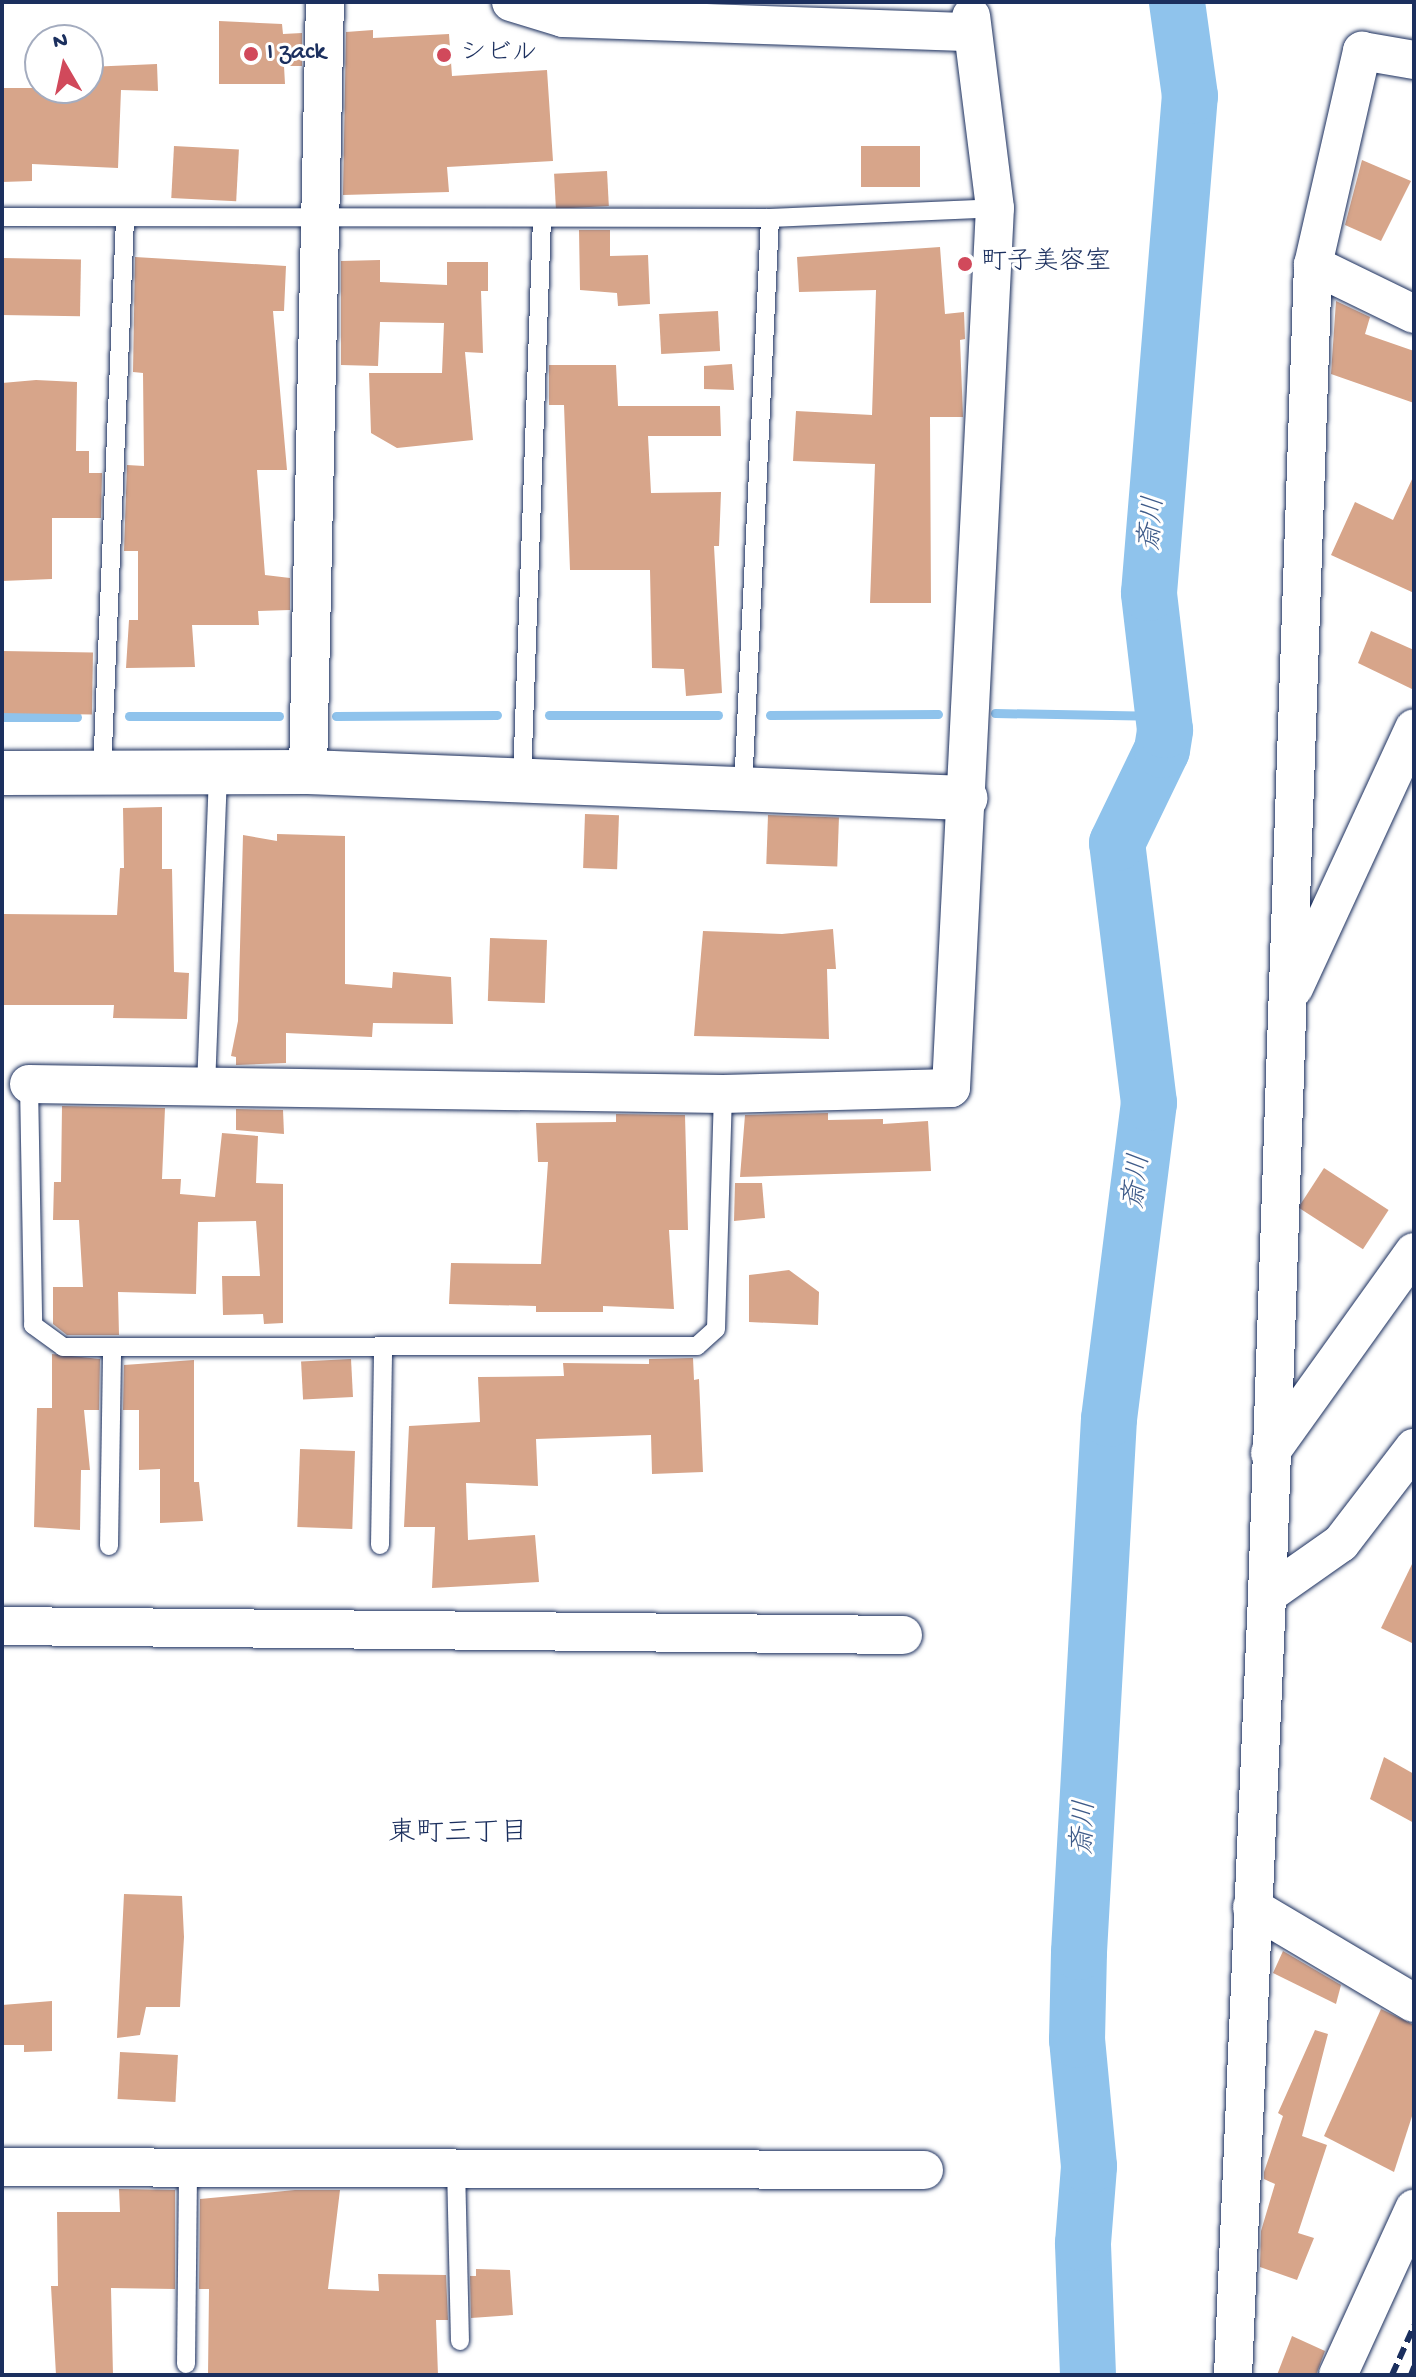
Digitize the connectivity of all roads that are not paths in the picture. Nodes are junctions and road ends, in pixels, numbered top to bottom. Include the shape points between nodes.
1 (325, 2) edge
2 (511, 2) edge
3 (1414, 60) edge
4 (995, 208) junction
5 (2, 217) edge
6 (321, 218) junction
7 (542, 218) junction
8 (770, 218) junction
9 (125, 219) junction
10 (1313, 265) junction
11 (1414, 314) edge
12 (1414, 728) edge
13 (218, 772) junction
14 (308, 772) junction
15 (2, 773) edge
16 (102, 773) junction
17 (522, 780) junction
18 (743, 789) junction
19 (965, 798) junction
20 (1288, 1001) junction
21 (29, 1084) joint
22 (206, 1087) junction
23 (723, 1094) junction
24 (1414, 1252) edge
25 (383, 1346) junction
26 (112, 1347) junction
27 (1414, 1448) edge
28 (1270, 1453) junction
29 (380, 1545) dead end
30 (109, 1546) dead end
31 (1267, 1595) junction
32 (2, 1626) edge
33 (903, 1635) dead end
34 (1252, 1907) junction
35 (1414, 2003) edge
36 (188, 2164) junction
37 (456, 2166) junction
38 (2, 2167) edge
39 (924, 2170) dead end
40 (1414, 2209) edge
41 (460, 2341) dead end
42 (186, 2364) dead end
43 (1233, 2375) edge
44 (1338, 2375) edge

1 - 6 street
2 - 4 street via 563,18 972,24
3 - 10 street via 1362,51
4 - 8 lane
4 - 19 street
5 - 9 lane
6 - 7 lane
6 - 9 lane
6 - 14 street
7 - 8 lane
7 - 17 lane
8 - 18 lane
9 - 16 lane
10 - 11 street
10 - 20 street
12 - 20 street
13 - 14 street
13 - 16 street
13 - 22 lane
14 - 17 street
15 - 16 street
17 - 18 street
18 - 19 street
19 - 23 street via 951,1088
20 - 28 street
21 - 22 street
21 - 26 lane via 33,1325 63,1347
22 - 23 street
23 - 25 lane via 716,1329 697,1346
24 - 28 street
25 - 26 lane
25 - 29 lane
26 - 30 lane
27 - 31 street via 1341,1543
28 - 31 street
31 - 34 street
32 - 33 street
34 - 35 street
34 - 43 street
36 - 37 street
36 - 38 street
36 - 42 lane
37 - 39 street
37 - 41 lane
40 - 44 street

